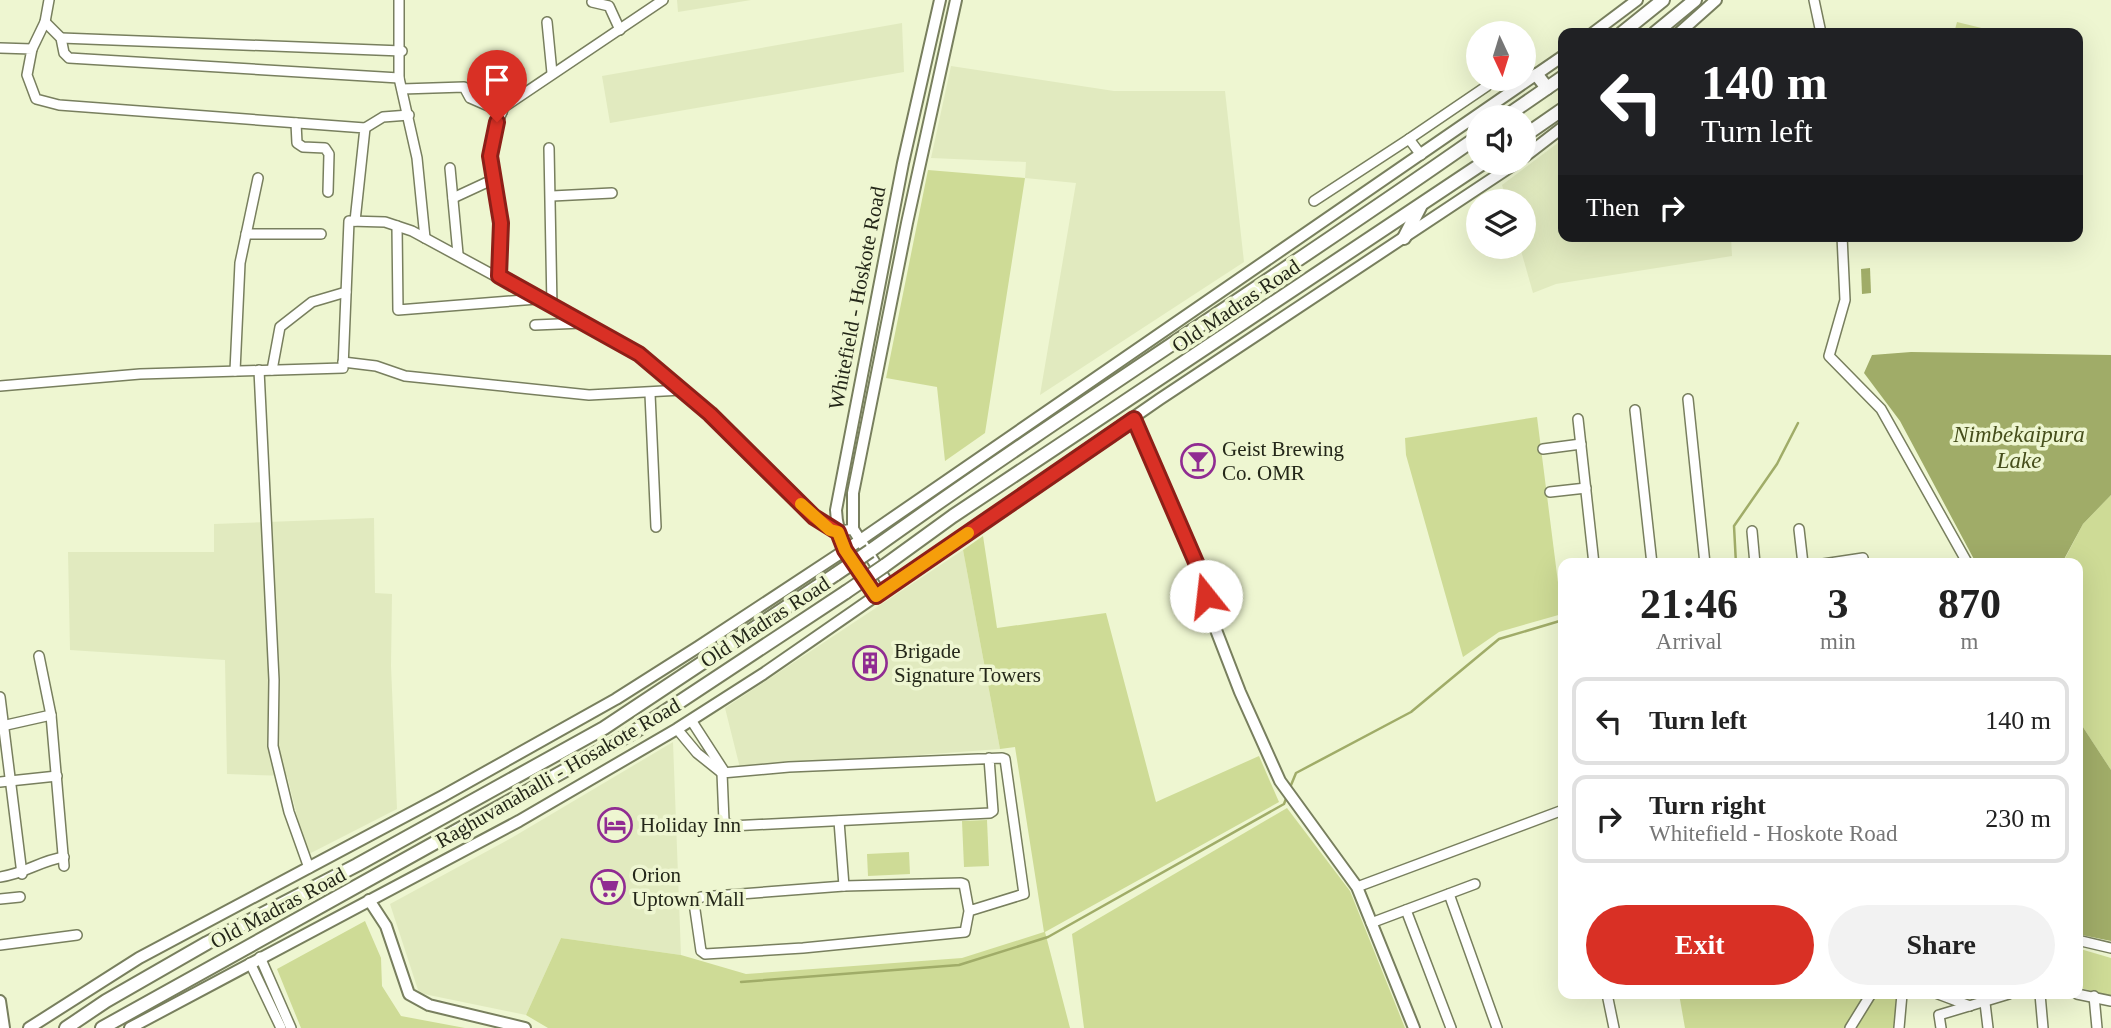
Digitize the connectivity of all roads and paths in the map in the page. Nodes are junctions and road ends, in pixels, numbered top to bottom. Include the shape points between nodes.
1 (49, 0) edge
2 (399, 0) edge
3 (663, 0) edge
4 (940, 0) edge
5 (957, 0) edge
6 (1637, 0) edge
7 (1663, 0) edge
8 (1695, 0) edge
9 (1716, 0) edge
10 (1814, 0) edge
11 (592, 2) dead end
12 (45, 22) junction
13 (547, 22) dead end
14 (1600, 28) edge
15 (1628, 28) edge
16 (1661, 28) edge
17 (1685, 28) edge
18 (1820, 28) edge
19 (620, 30) junction
20 (61, 38) junction
21 (0, 48) edge
22 (32, 49) junction
23 (401, 51) junction
24 (1558, 60) edge
25 (552, 73) junction
26 (1538, 75) junction
27 (399, 78) junction
28 (1558, 80) edge
29 (1547, 88) junction
30 (402, 89) junction
31 (1480, 91) edge
32 (1522, 105) edge
33 (502, 112) junction
34 (1558, 112) edge
35 (409, 115) junction
36 (296, 123) junction
37 (365, 128) junction
38 (1536, 128) edge
39 (1558, 131) edge
40 (1409, 139) junction
41 (1466, 145) edge
42 (549, 148) dead end
43 (1536, 148) edge
44 (1421, 155) junction
45 (450, 168) dead end
46 (1466, 174) edge
47 (1498, 175) edge
48 (258, 178) dead end
49 (494, 179) junction
50 (328, 192) dead end
51 (612, 192) dead end
52 (552, 196) junction
53 (453, 198) junction
54 (1314, 201) dead end
55 (1421, 203) junction
56 (355, 221) junction
57 (397, 226) junction
58 (246, 234) junction
59 (321, 234) dead end
60 (425, 238) junction
61 (1404, 238) junction
62 (1842, 242) edge
63 (458, 254) junction
64 (499, 276) junction
65 (346, 292) junction
66 (539, 299) junction
67 (552, 307) junction
68 (583, 323) junction
69 (535, 325) dead end
70 (344, 362) junction
71 (259, 370) junction
72 (272, 370) junction
73 (235, 371) junction
74 (0, 386) edge
75 (682, 390) junction
76 (650, 394) junction
77 (1688, 399) dead end
78 (1635, 410) dead end
79 (1134, 419) junction
80 (1578, 419) dead end
81 (1581, 444) junction
82 (1544, 449) dead end
83 (1586, 488) junction
84 (1550, 492) dead end
85 (656, 527) dead end
86 (853, 529) junction
87 (1799, 529) dead end
88 (1752, 531) dead end
89 (838, 532) junction
90 (859, 541) junction
91 (845, 550) junction
92 (1593, 558) edge
93 (1651, 558) edge
94 (1704, 558) edge
95 (1754, 558) edge
96 (1802, 558) edge
97 (1965, 558) edge
98 (890, 587) junction
99 (876, 596) junction
100 (39, 656) dead end
101 (0, 697) edge
102 (51, 715) junction
103 (691, 720) junction
104 (2, 726) edge
105 (677, 729) junction
106 (989, 758) junction
107 (723, 772) junction
108 (57, 776) junction
109 (5, 781) edge
110 (1558, 813) edge
111 (839, 821) junction
112 (309, 868) junction
113 (22, 874) junction
114 (0, 877) edge
115 (1475, 884) dead end
116 (844, 886) junction
117 (1357, 887) junction
118 (1448, 894) junction
119 (20, 897) dead end
120 (0, 899) edge
121 (369, 900) junction
122 (1406, 910) junction
123 (969, 911) junction
124 (1371, 923) junction
125 (77, 935) dead end
126 (2083, 941) edge
127 (0, 945) edge
128 (2111, 948) edge
129 (255, 960) junction
130 (2083, 995) edge
131 (2094, 996) junction
132 (1608, 999) edge
133 (1868, 999) edge
134 (1902, 999) edge
135 (1952, 999) edge
136 (1996, 999) edge
137 (2040, 999) edge
138 (0, 1001) edge
139 (2111, 1001) edge
140 (1985, 1003) junction
141 (1971, 1006) junction
142 (5, 1028) edge
143 (29, 1028) edge
144 (66, 1028) edge
145 (104, 1028) edge
146 (130, 1028) edge
147 (281, 1028) edge
148 (291, 1028) edge
149 (525, 1028) edge
150 (1414, 1028) edge
151 (1451, 1028) edge
152 (1497, 1028) edge
153 (1614, 1028) edge
154 (1850, 1028) edge
155 (1899, 1028) edge
156 (1941, 1028) edge
157 (1988, 1028) edge
158 (2043, 1028) edge
159 (2097, 1028) edge

1 - 12 street
2 - 23 street
3 - 19 street
4 - 89 main road, Whitefield - Hoskote Road via 839,485
5 - 86 main road, Whitefield - Hoskote Road via 853,493
6 - 14 main road
7 - 15 highway
8 - 16 highway
9 - 17 main road
10 - 18 street
11 - 19 street via 609,6
12 - 20 street
12 - 22 street
13 - 25 street
19 - 25 street
20 - 23 street
20 - 27 street via 64,53 76,59
21 - 22 street
22 - 36 street via 27,75 36,99 59,105
23 - 27 street
24 - 26 main road, Old Madras Road
25 - 33 street
26 - 29 highway
26 - 44 main road, Old Madras Road
27 - 30 street
28 - 29 highway
29 - 32 highway
30 - 33 street via 464,88 470,98
30 - 35 street
31 - 40 street
33 - 49 street via 491,139
34 - 38 highway
35 - 37 street via 383,117
35 - 60 street
36 - 37 street
36 - 50 street via 297,143 325,148 329,154
37 - 56 street
39 - 43 main road
40 - 44 street
40 - 54 street
41 - 144 highway, Old Madras Road, bridge via 604,728 229,931
42 - 52 street
44 - 90 main road, Old Madras Road
45 - 53 street
46 - 55 highway, Old Madras Road
47 - 61 main road, Raghuvanahalli - Hosakote Road
48 - 58 street
49 - 53 street
49 - 64 street via 501,223
51 - 52 street
52 - 67 street
53 - 63 street
55 - 61 highway
55 - 145 highway, Old Madras Road, bridge via 624,738
56 - 57 street
56 - 65 street via 349,221
57 - 60 street
57 - 66 street via 398,310
58 - 59 street
58 - 73 street via 240,262
60 - 63 street
61 - 79 main road, Raghuvanahalli - Hosakote Road
62 - 97 street via 1845,300 1829,356 1881,409
63 - 64 street
64 - 66 street
65 - 70 street
65 - 72 street via 312,302 280,327
66 - 67 street
67 - 68 street
68 - 69 street
68 - 75 street via 639,354
70 - 72 street via 343,368
70 - 76 street via 442,381 589,395
71 - 72 street
71 - 73 street
71 - 112 street via 274,680 272,746
73 - 74 street
75 - 76 street
75 - 89 street via 814,517
76 - 85 street
77 - 94 street
78 - 93 street
79 - 98 main road, Raghuvanahalli - Hosakote Road
79 - 117 main road via 1201,574 1211,617 1280,781
80 - 81 street
81 - 82 street
81 - 83 street
83 - 84 street
83 - 92 street
86 - 89 street
86 - 90 main road, Whitefield - Hoskote Road
87 - 96 street
88 - 95 street
89 - 91 main road, Whitefield - Hoskote Road
90 - 91 main road, Old Madras Road
90 - 98 main road, Whitefield - Hoskote Road
91 - 99 main road, Whitefield - Hoskote Road
91 - 112 main road, Old Madras Road via 616,699
98 - 99 main road, Raghuvanahalli - Hosakote Road
99 - 103 main road, Raghuvanahalli - Hosakote Road
100 - 102 street
101 - 104 street
102 - 104 street
102 - 108 street
103 - 105 main road, Raghuvanahalli - Hosakote Road
103 - 107 street
104 - 109 street
105 - 107 street
105 - 121 main road, Raghuvanahalli - Hosakote Road via 519,821
106 - 107 street
106 - 111 street via 990,813
106 - 123 street via 1004,759 1024,894
107 - 111 street via 724,821 731,826
108 - 109 street
108 - 113 street via 64,861 45,860
109 - 113 street
110 - 117 street via 1468,842
111 - 116 street
112 - 143 main road, Old Madras Road via 139,958
113 - 114 street
115 - 118 street
116 - 123 street via 961,883
116 - 123 street via 696,899 701,951 932,937 965,932
117 - 124 main road
118 - 122 street
118 - 152 street
119 - 120 street
121 - 129 main road, Raghuvanahalli - Hosakote Road
121 - 149 main road via 386,926 409,994 429,1005
122 - 124 street
122 - 151 street
124 - 150 main road
125 - 127 street
126 - 128 street
129 - 146 main road, Raghuvanahalli - Hosakote Road
129 - 147 street
129 - 148 street
130 - 131 street
131 - 139 street
131 - 159 street
132 - 153 street
133 - 154 street
134 - 155 street
135 - 141 street
136 - 140 street
137 - 158 street
138 - 142 main road
140 - 141 street
140 - 157 street
141 - 156 street via 1940,1015

